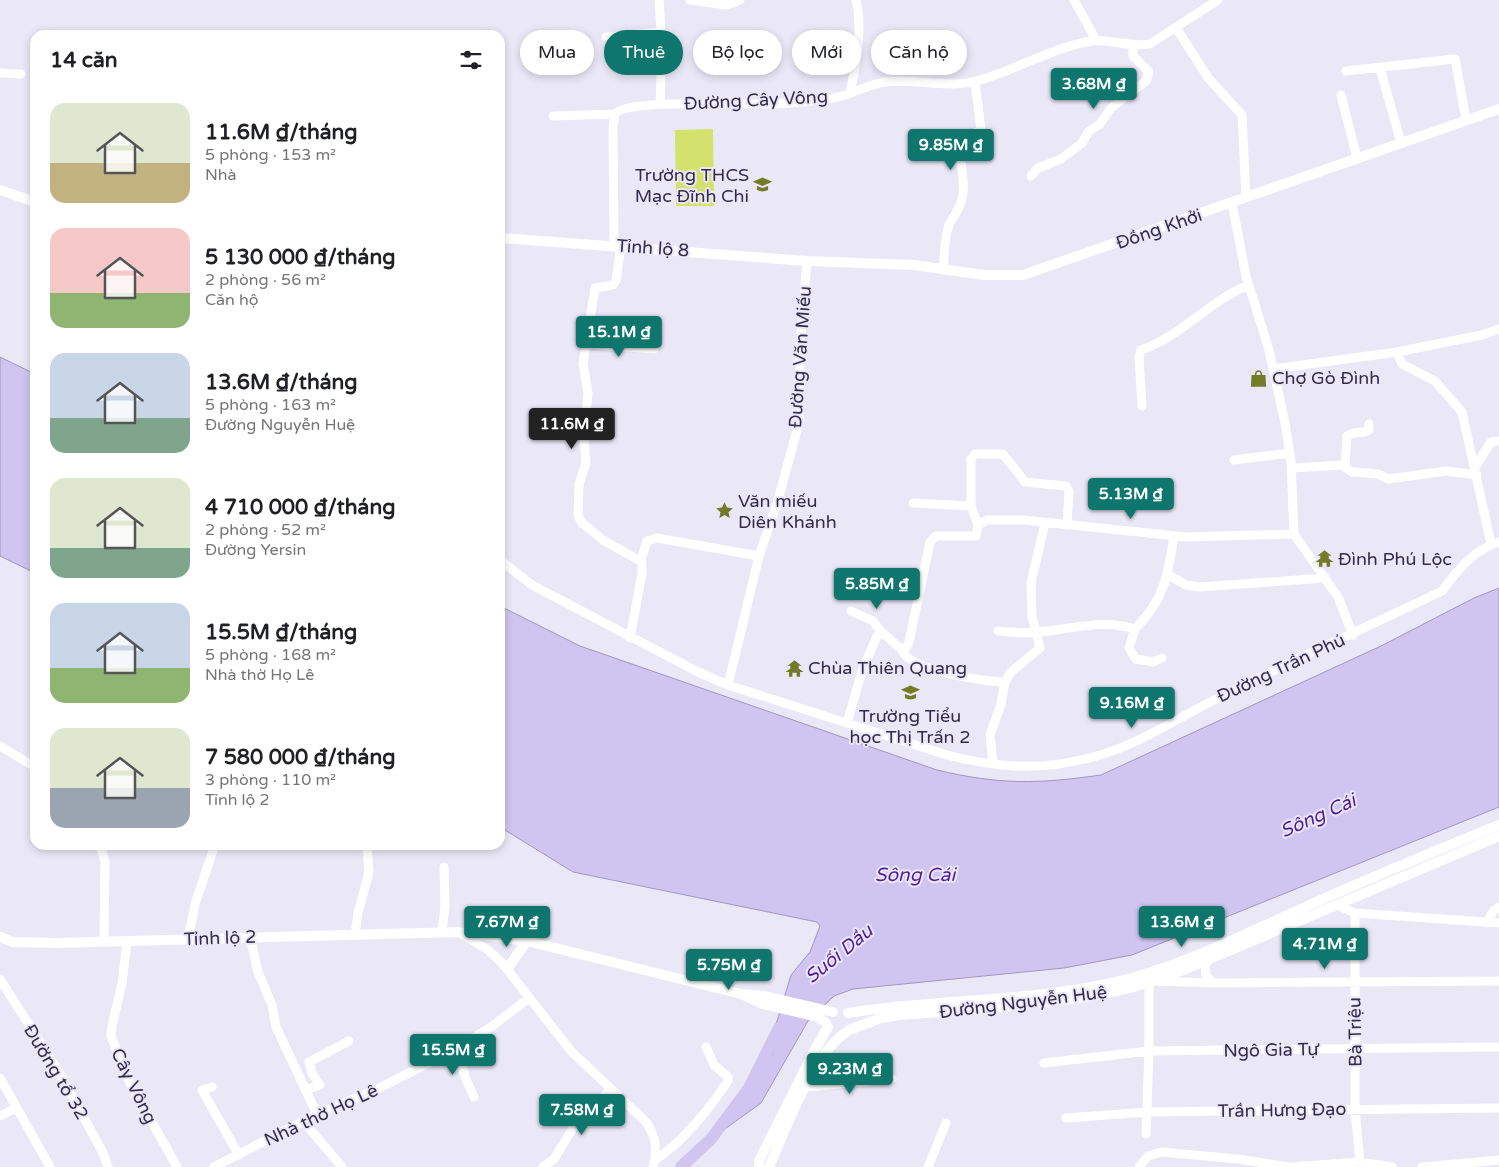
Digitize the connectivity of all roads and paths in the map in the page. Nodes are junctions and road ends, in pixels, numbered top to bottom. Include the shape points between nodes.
1 (660, 0) edge
2 (690, 0) edge
3 (740, 0) edge
4 (856, 0) edge
5 (1074, 0) edge
6 (1218, 0) edge
7 (1176, 28) junction
8 (662, 30) edge
9 (1096, 40) junction
10 (1133, 45) junction
11 (1380, 68) junction
12 (1346, 71) dead end
13 (0, 74) edge
14 (21, 74) dead end
15 (661, 75) edge
16 (975, 82) junction
17 (850, 93) junction
18 (1341, 95) dead end
19 (660, 104) junction
20 (1499, 109) edge
21 (614, 114) junction
22 (553, 116) dead end
23 (1466, 120) junction
24 (1401, 143) junction
25 (1357, 158) junction
26 (1031, 176) dead end
27 (0, 190) edge
28 (1246, 197) junction
29 (30, 200) edge
30 (1232, 203) junction
31 (505, 238) edge
32 (618, 246) junction
33 (806, 261) junction
34 (943, 268) junction
35 (1249, 286) junction
36 (1499, 330) edge
37 (586, 344) junction
38 (654, 349) dead end
39 (1397, 352) junction
40 (1273, 369) junction
41 (1142, 406) dead end
42 (1369, 424) dead end
43 (1499, 441) edge
44 (1290, 452) junction
45 (1234, 460) dead end
46 (1345, 466) junction
47 (1292, 468) junction
48 (1476, 471) junction
49 (913, 503) dead end
50 (970, 506) junction
51 (1045, 523) junction
52 (978, 525) junction
53 (1067, 525) junction
54 (1294, 534) junction
55 (1174, 536) junction
56 (1495, 543) edge
57 (759, 556) junction
58 (641, 560) junction
59 (505, 564) edge
60 (1167, 574) junction
61 (1325, 578) junction
62 (850, 611) dead end
63 (1135, 629) junction
64 (998, 631) dead end
65 (882, 633) junction
66 (1036, 633) junction
67 (1352, 635) junction
68 (630, 638) junction
69 (902, 650) junction
70 (1162, 658) dead end
71 (1004, 682) junction
72 (728, 685) junction
73 (847, 723) junction
74 (0, 746) edge
75 (30, 764) edge
76 (993, 764) junction
77 (1499, 825) edge
78 (1499, 836) edge
79 (102, 850) edge
80 (213, 850) edge
81 (367, 850) edge
82 (444, 867) dead end
83 (1330, 896) junction
84 (1337, 905) junction
85 (1499, 907) edge
86 (1355, 914) junction
87 (1486, 923) junction
88 (1499, 923) edge
89 (442, 931) junction
90 (458, 932) junction
91 (355, 935) junction
92 (250, 937) junction
93 (0, 938) edge
94 (188, 939) junction
95 (527, 941) junction
96 (104, 942) junction
97 (127, 942) junction
98 (1208, 960) junction
99 (507, 969) junction
100 (1150, 977) junction
101 (0, 979) edge
102 (1354, 981) junction
103 (1499, 981) edge
104 (1214, 983) junction
105 (529, 998) junction
106 (982, 1004) junction
107 (814, 1012) junction
108 (833, 1012) junction
109 (848, 1012) junction
110 (827, 1025) junction
111 (847, 1031) junction
112 (349, 1041) dead end
113 (458, 1047) junction
114 (706, 1047) dead end
115 (1499, 1047) edge
116 (1356, 1049) junction
117 (1149, 1051) junction
118 (1044, 1063) dead end
119 (0, 1078) edge
120 (892, 1080) dead end
121 (212, 1087) dead end
122 (807, 1087) junction
123 (305, 1090) junction
124 (610, 1090) junction
125 (474, 1096) dead end
126 (16, 1108) junction
127 (1499, 1108) edge
128 (1356, 1109) junction
129 (1148, 1112) junction
130 (317, 1114) junction
131 (0, 1116) edge
132 (1066, 1118) dead end
133 (304, 1122) junction
134 (783, 1123) junction
135 (946, 1123) dead end
136 (1146, 1134) dead end
137 (240, 1155) junction
138 (1499, 1160) edge
139 (1360, 1162) junction
140 (654, 1163) edge
141 (1141, 1163) edge
142 (50, 1167) edge
143 (108, 1167) edge
144 (177, 1167) edge
145 (214, 1167) edge
146 (342, 1167) edge
147 (544, 1167) edge
148 (759, 1167) edge
149 (769, 1167) edge
150 (928, 1167) edge
151 (1392, 1167) edge
152 (1422, 1167) edge

1 - 8 street
2 - 3 street via 727,5
4 - 17 street via 856,56
5 - 9 street
6 - 7 street, Đường Cây Vông
7 - 10 street, Đường Cây Vông via 1150,44
7 - 28 street via 1204,73 1242,115
9 - 10 street, Đường Cây Vông
9 - 16 street, Đường Cây Vông via 1056,50
10 - 26 street via 1133,56 1149,72 1146,81 1111,108 1082,143 1061,160 1038,168
11 - 12 street
11 - 23 street via 1455,59
11 - 24 street
13 - 14 street
15 - 19 street
16 - 17 street, Đường Cây Vông via 886,82
16 - 34 street via 981,130 959,142 963,195 958,213 947,231
17 - 19 street, Đường Cây Vông via 791,103
18 - 25 street
19 - 21 street, Đường Cây Vông via 621,108
20 - 23 main road, Đồng Khởi
21 - 22 street, Đường Cây Vông
21 - 32 street
23 - 24 main road, Đồng Khởi
24 - 25 main road, Đồng Khởi
25 - 28 main road, Đồng Khởi
27 - 29 main road
28 - 30 main road, Đồng Khởi
30 - 34 main road, Đồng Khởi via 1023,275 984,275
30 - 35 street
31 - 32 main road, Tỉnh lộ 8
32 - 33 main road, Tỉnh lộ 8
32 - 37 street via 614,284 594,291
33 - 34 main road, Đồng Khởi
33 - 57 street, Đường Văn Miếu via 799,423
35 - 40 street
35 - 41 street via 1226,297 1175,333 1141,350
36 - 39 street
37 - 38 street
37 - 58 street via 583,370 588,393 586,463 579,484 578,520 610,544
39 - 40 street
39 - 48 street via 1402,364 1435,381 1462,412
40 - 44 street
42 - 46 street via 1367,431 1347,436
43 - 48 street via 1490,442
44 - 45 street
44 - 47 street
46 - 47 street
46 - 48 street via 1352,472 1388,478
47 - 54 street
48 - 56 street
49 - 50 street
50 - 52 street
50 - 53 street via 972,457 980,453 1000,453 1025,482 1062,484 1068,488
51 - 52 street via 998,519
51 - 53 street
51 - 66 street via 1031,583
52 - 69 street via 974,537 936,536 930,542 909,642
53 - 55 street
54 - 55 street
54 - 61 street
55 - 60 street
56 - 67 street, Đường Trần Phú via 1468,560 1442,590
57 - 58 street via 657,538 647,541
57 - 72 street, Đường Văn Miếu
58 - 68 street via 642,574
59 - 68 street, Đường Trần Phú via 532,585 593,615
60 - 61 street via 1200,587
60 - 63 street via 1159,599
61 - 67 street via 1338,597
62 - 65 street via 872,621
63 - 66 street via 1099,624
63 - 70 street via 1129,648 1136,659 1154,662
64 - 66 street
65 - 69 street
65 - 73 street via 877,636 862,671
66 - 71 street via 1039,651 1016,667
67 - 76 street, Đường Trần Phú via 1111,751 1054,765 1009,767
68 - 72 street, Đường Trần Phú
69 - 71 street via 908,658 941,671
71 - 76 street via 1001,704 990,735
72 - 73 street, Đường Trần Phú
73 - 76 street, Đường Trần Phú via 946,755
74 - 75 street
77 - 83 main road, Đường Nguyễn Huệ
78 - 84 main road, Đường Nguyễn Huệ
79 - 96 street via 105,861
80 - 94 street via 194,904
81 - 91 street via 369,872
82 - 89 street
83 - 84 main road
83 - 100 main road, Đường Nguyễn Huệ
84 - 86 street
84 - 98 main road, Đường Nguyễn Huệ
85 - 87 street
86 - 87 street
86 - 102 street, Bà Triệu
87 - 88 street
89 - 90 main road, Tỉnh lộ 2
89 - 91 main road, Tỉnh lộ 2
90 - 95 main road, Tỉnh lộ 2
90 - 99 street via 488,950
91 - 92 main road, Tỉnh lộ 2
92 - 94 main road, Tỉnh lộ 2
92 - 123 street via 258,972 272,1004 276,1027
93 - 96 main road, Tỉnh lộ 2 via 37,943
94 - 97 main road, Tỉnh lộ 2
95 - 99 main road
95 - 107 main road, Tỉnh lộ 2
96 - 97 main road, Tỉnh lộ 2
97 - 144 street, Cây Vông via 112,1036 133,1090
98 - 100 main road, Đường Nguyễn Huệ
98 - 104 street via 1206,975
99 - 105 street
100 - 104 street
100 - 106 main road, Đường Nguyễn Huệ via 1088,997
100 - 117 street
101 - 143 street, Đường tổ 32 via 66,1084
102 - 103 street
102 - 104 street
102 - 116 street, Bà Triệu
105 - 113 street, Nhà thờ Họ Lê
105 - 124 street via 571,1050
106 - 109 main road, Đường Nguyễn Huệ via 898,1005
106 - 111 main road, Đường Nguyễn Huệ via 881,1018
107 - 108 main road
107 - 110 main road
108 - 109 main road
108 - 110 main road via 827,1015
109 - 111 main road via 854,1018
110 - 111 main road via 836,1033
110 - 134 main road
111 - 122 main road via 830,1046
112 - 123 street via 309,1062 320,1085
113 - 125 street
113 - 130 street, Nhà thờ Họ Lê via 375,1090
114 - 140 street via 710,1061 728,1077 728,1081 693,1125
115 - 116 street, Ngô Gia Tự
116 - 117 street, Ngô Gia Tự
116 - 128 street, Bà Triệu
117 - 118 street, Ngô Gia Tự
117 - 129 street
119 - 126 street
120 - 122 street
121 - 137 street via 202,1090
122 - 134 main road
123 - 130 street
124 - 140 street via 650,1128 656,1147
124 - 147 street via 573,1128 554,1158
126 - 131 street
126 - 142 street
127 - 128 street, Trần Hưng Đạo
128 - 129 street, Trần Hưng Đạo
128 - 139 street, Bà Triệu
129 - 132 street, Trần Hưng Đạo
129 - 136 street
130 - 133 street, Nhà thờ Họ Lê
133 - 137 street, Nhà thờ Họ Lê
133 - 146 street
134 - 148 main road via 759,1161
134 - 149 main road
135 - 150 street
137 - 145 street, Nhà thờ Họ Lê
138 - 152 street
139 - 141 street via 1289,1167 1162,1152 1152,1153
139 - 151 street

